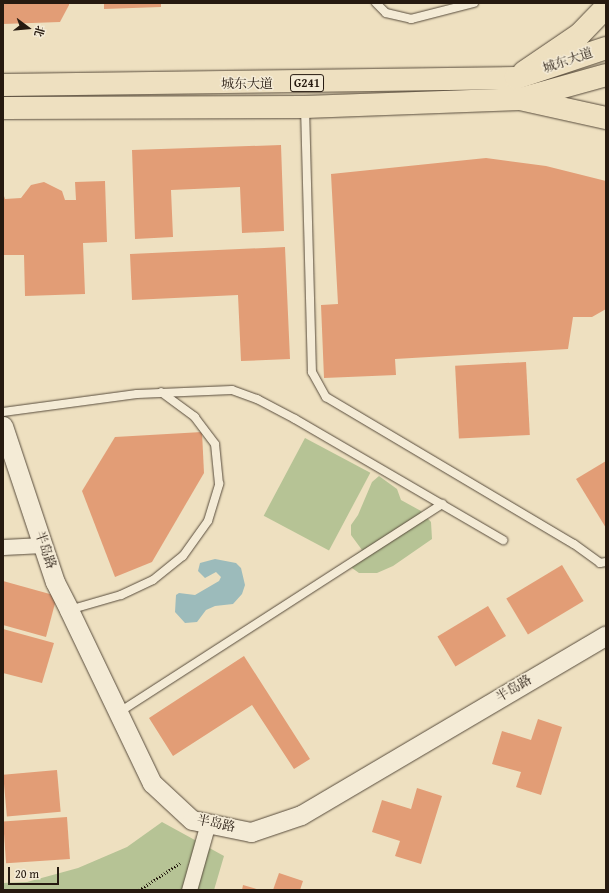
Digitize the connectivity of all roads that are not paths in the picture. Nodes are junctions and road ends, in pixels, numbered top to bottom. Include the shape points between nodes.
1 (376, 3) edge
2 (474, 3) edge
3 (606, 7) edge
4 (606, 48) edge
5 (606, 75) edge
6 (3, 85) edge
7 (518, 89) junction
8 (305, 107) junction
9 (3, 108) edge
10 (606, 118) edge
11 (161, 392) junction
12 (3, 412) edge
13 (3, 426) edge
14 (442, 504) junction
15 (503, 540) dead end
16 (43, 545) junction
17 (3, 547) edge
18 (606, 562) edge
19 (69, 610) junction
20 (606, 635) edge
21 (118, 713) junction
22 (208, 824) junction
23 (189, 890) edge

1 - 2 lane via 386,13 411,19
3 - 7 main road via 580,34
4 - 7 main road, 城东大道 / G241
5 - 7 main road, 城东大道 / G241
6 - 7 main road, 城东大道 / G241
7 - 8 main road, 城东大道 / G241
7 - 10 main road
8 - 9 main road, 城东大道 / G241
8 - 18 lane via 312,372 326,397 574,544 600,563
11 - 12 lane
11 - 14 lane via 232,390 257,398
11 - 19 lane via 195,417 215,444 219,484 208,521 183,556 153,580 121,595
13 - 16 street, 半岛路
14 - 15 lane
14 - 21 lane
16 - 17 street
16 - 19 street, 半岛路
19 - 21 street, 半岛路
20 - 22 street, 半岛路 via 301,815 251,832
21 - 22 street, 半岛路 via 152,783 192,820
22 - 23 street

